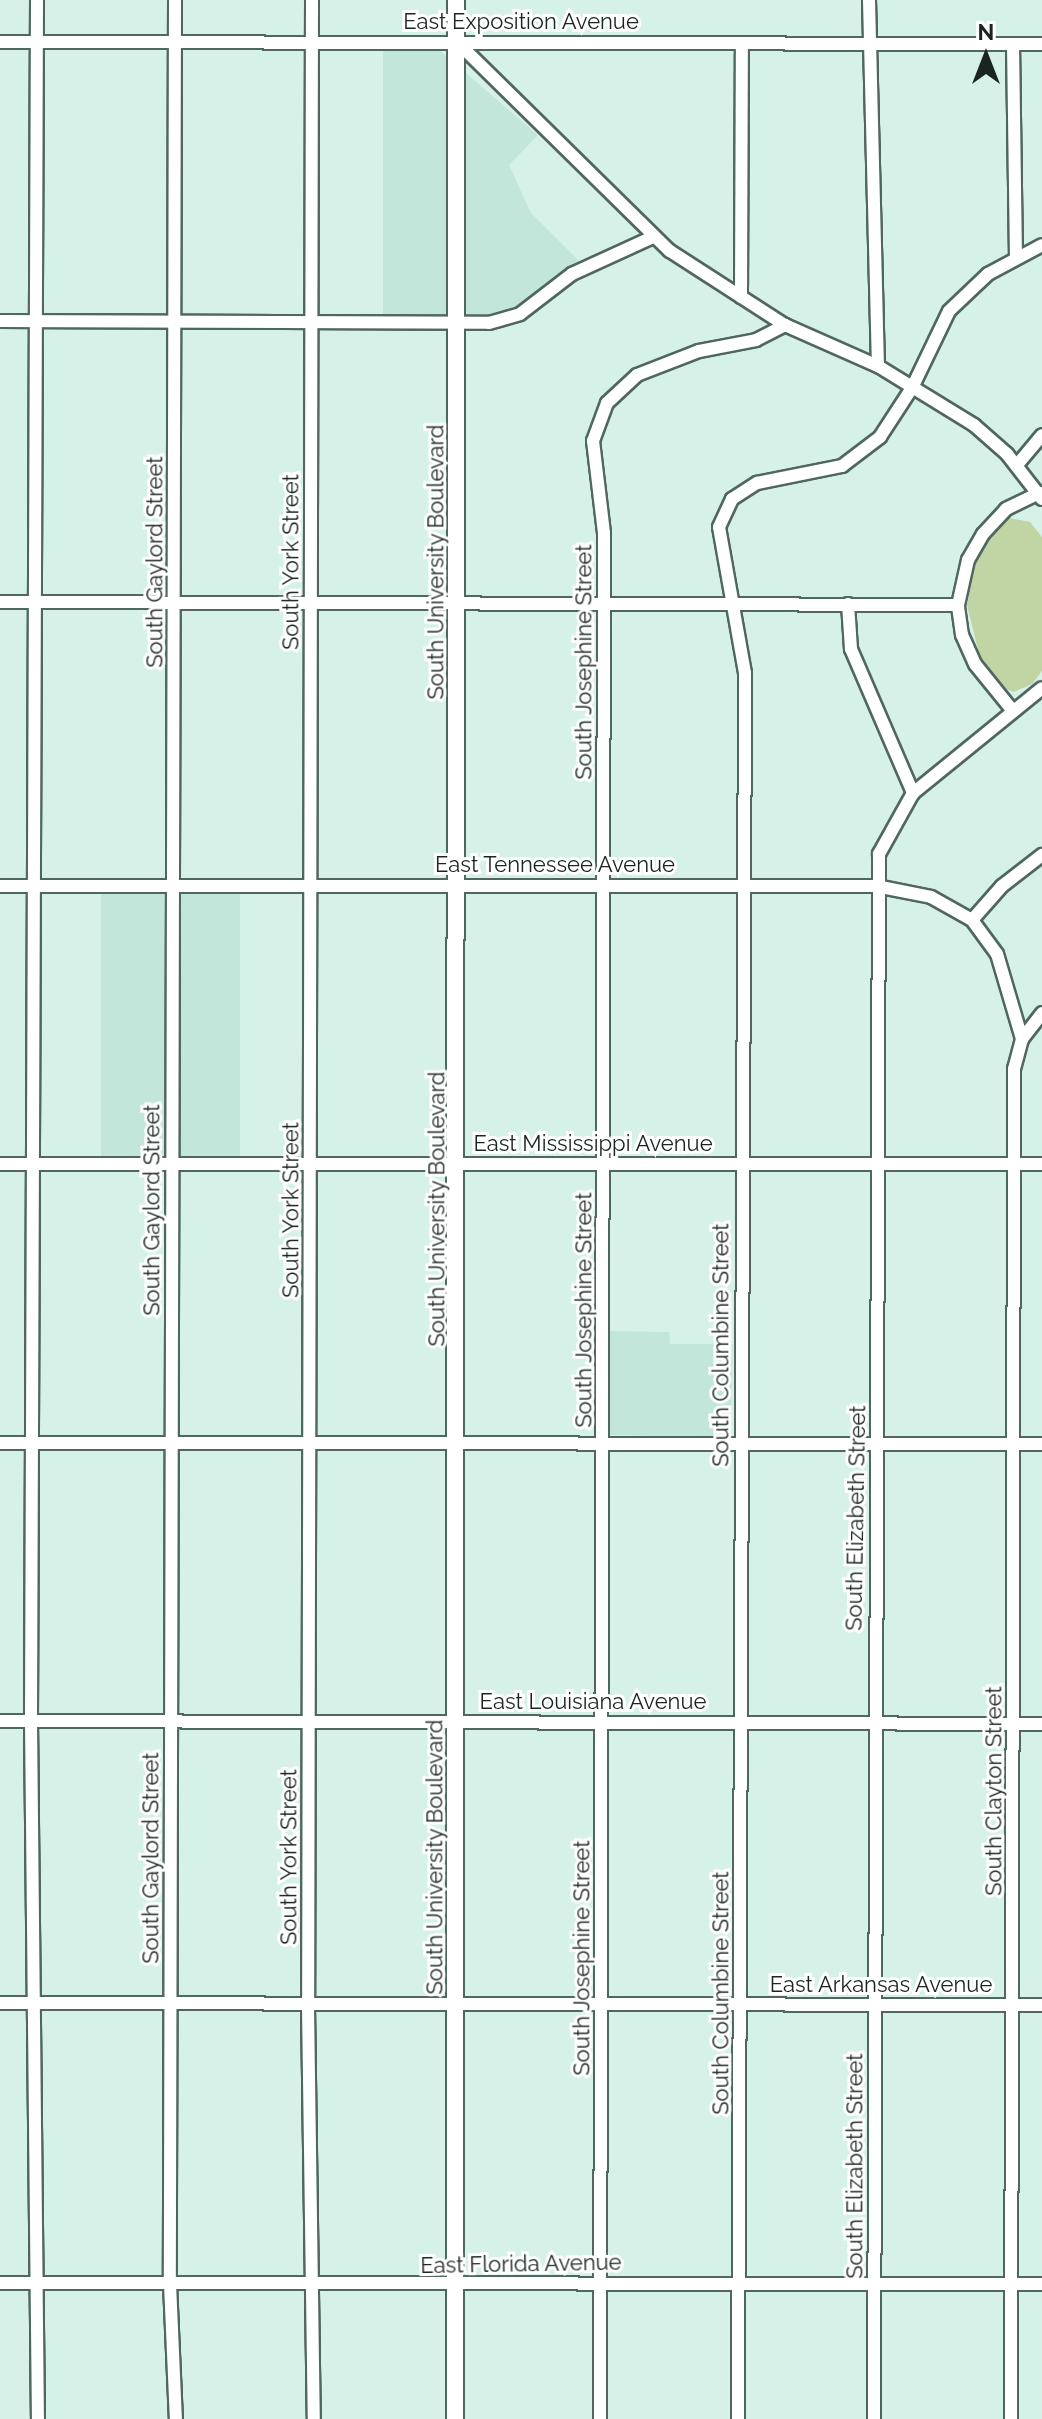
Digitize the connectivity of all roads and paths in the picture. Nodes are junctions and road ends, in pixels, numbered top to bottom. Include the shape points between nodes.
1 (37, 0) edge
2 (175, 0) edge
3 (312, 0) edge
4 (456, 0) edge
5 (869, 0) edge
6 (455, 40) junction
7 (0, 42) edge
8 (37, 42) junction
9 (312, 42) junction
10 (175, 43) junction
11 (742, 44) junction
12 (874, 44) junction
13 (1013, 44) junction
14 (1042, 44) edge
15 (653, 237) junction
16 (1042, 245) edge
17 (1016, 257) junction
18 (741, 297) junction
19 (0, 321) edge
20 (37, 321) junction
21 (175, 322) junction
22 (312, 323) junction
23 (458, 323) junction
24 (785, 325) junction
25 (878, 366) junction
26 (912, 388) junction
27 (1042, 435) edge
28 (1017, 465) junction
29 (1040, 496) edge
30 (0, 602) edge
31 (37, 602) junction
32 (175, 602) junction
33 (311, 603) junction
34 (604, 603) junction
35 (734, 603) junction
36 (458, 604) junction
37 (848, 604) junction
38 (958, 605) junction
39 (1042, 688) edge
40 (1013, 711) junction
41 (913, 793) junction
42 (1042, 855) edge
43 (743, 884) junction
44 (459, 885) junction
45 (604, 885) junction
46 (0, 886) edge
47 (37, 886) junction
48 (171, 886) junction
49 (311, 886) junction
50 (876, 886) junction
51 (972, 920) junction
52 (1042, 1013) edge
53 (1022, 1039) junction
54 (0, 1164) edge
55 (35, 1164) junction
56 (311, 1164) junction
57 (459, 1164) junction
58 (605, 1164) junction
59 (741, 1164) junction
60 (877, 1164) junction
61 (1013, 1164) junction
62 (1042, 1164) edge
63 (171, 1165) junction
64 (0, 1443) edge
65 (33, 1443) junction
66 (172, 1443) junction
67 (312, 1443) junction
68 (458, 1444) junction
69 (603, 1444) junction
70 (741, 1444) junction
71 (877, 1444) junction
72 (1015, 1444) junction
73 (1042, 1444) edge
74 (0, 1721) edge
75 (31, 1721) junction
76 (172, 1722) junction
77 (310, 1722) junction
78 (604, 1722) junction
79 (743, 1722) junction
80 (873, 1722) junction
81 (457, 1723) junction
82 (1014, 1724) junction
83 (1042, 1724) edge
84 (602, 2002) junction
85 (0, 2003) edge
86 (33, 2003) junction
87 (456, 2004) junction
88 (741, 2004) junction
89 (1014, 2004) junction
90 (170, 2005) junction
91 (1042, 2005) edge
92 (308, 2006) junction
93 (876, 2006) junction
94 (600, 2282) junction
95 (0, 2283) edge
96 (37, 2283) junction
97 (170, 2284) junction
98 (455, 2284) junction
99 (740, 2284) junction
100 (875, 2284) junction
101 (1012, 2284) junction
102 (1042, 2284) edge
103 (311, 2286) junction
104 (38, 2419) edge
105 (176, 2419) edge
106 (314, 2419) edge
107 (455, 2419) edge
108 (600, 2419) edge
109 (738, 2419) edge
110 (874, 2419) edge
111 (1011, 2419) edge

1 - 8 street
2 - 10 street, South Gaylord Street
3 - 9 street, South York Street
4 - 6 main road, South University Boulevard
5 - 12 street
6 - 9 street, East Exposition Avenue
6 - 11 street, East Exposition Avenue
6 - 15 street
6 - 23 main road, South University Boulevard
7 - 8 street, East Exposition Avenue
8 - 10 street, East Exposition Avenue
8 - 20 street
9 - 10 street, East Exposition Avenue
9 - 22 street, South York Street
10 - 21 street, South Gaylord Street
11 - 12 street, East Exposition Avenue
11 - 18 street
12 - 13 street, East Exposition Avenue
12 - 25 street
13 - 14 street, East Exposition Avenue
13 - 17 street
15 - 18 street
15 - 23 street via 572,274 514,316
16 - 17 street, South Columbine Street
17 - 26 street, South Columbine Street via 988,274 949,311
18 - 24 street
19 - 20 street
20 - 21 street
20 - 31 street
21 - 22 street
21 - 32 street, South Gaylord Street
22 - 23 street
22 - 33 street, South York Street
23 - 36 main road, South University Boulevard
24 - 25 street
24 - 34 street, South Josephine Street via 756,340 699,351 647,371 607,403 593,441 604,533
25 - 26 street
26 - 28 street via 974,425
26 - 35 street, South Columbine Street via 880,437 842,466 757,483 732,499 719,527
27 - 28 street
28 - 29 street
29 - 38 street via 1006,509 988,527 968,560
30 - 31 street
31 - 32 street
31 - 47 street
32 - 33 street
32 - 48 street, South Gaylord Street
33 - 36 street
33 - 49 street, South York Street
34 - 35 street
34 - 36 street
34 - 45 street, South Josephine Street
35 - 37 street
35 - 43 street, South Columbine Street via 745,673
36 - 44 main road, South University Boulevard
37 - 38 street
37 - 41 street via 851,649
38 - 40 street via 962,635 975,664
39 - 40 street, South Elizabeth Street
40 - 41 street, South Elizabeth Street
41 - 50 street, South Elizabeth Street via 879,854
42 - 51 street via 1002,886
43 - 45 street, East Tennessee Avenue
43 - 50 street, East Tennessee Avenue
43 - 59 street, South Columbine Street
44 - 45 street, East Tennessee Avenue
44 - 49 street, East Tennessee Avenue
44 - 57 main road, South University Boulevard
45 - 58 street, South Josephine Street
46 - 47 street, East Tennessee Avenue
47 - 48 street, East Tennessee Avenue
47 - 55 street
48 - 49 street, East Tennessee Avenue
48 - 63 street, South Gaylord Street
49 - 56 street, South York Street
50 - 51 street, East Tennessee Avenue via 931,897
50 - 60 street, South Elizabeth Street
51 - 53 street, East Tennessee Avenue via 997,954
52 - 53 street
53 - 61 street, South Clayton Street via 1014,1069
54 - 55 street, East Mississippi Avenue
55 - 63 street, East Mississippi Avenue
55 - 65 street
56 - 57 street, East Mississippi Avenue
56 - 63 street, East Mississippi Avenue
56 - 67 street, South York Street
57 - 58 street, East Mississippi Avenue
57 - 68 main road, South University Boulevard
58 - 59 street, East Mississippi Avenue
58 - 69 street, South Josephine Street
59 - 60 street, East Mississippi Avenue
59 - 70 street, South Columbine Street
60 - 61 street, East Mississippi Avenue
60 - 71 street, South Elizabeth Street
61 - 62 street, East Mississippi Avenue
61 - 72 street, South Clayton Street
63 - 66 street, South Gaylord Street
64 - 65 street
65 - 66 street
65 - 75 street
66 - 67 street
66 - 76 street, South Gaylord Street
67 - 68 street
67 - 77 street, South York Street
68 - 69 street
68 - 81 main road, South University Boulevard
69 - 70 street
69 - 78 street, South Josephine Street
70 - 71 street
70 - 79 street, South Columbine Street
71 - 72 street
71 - 80 street, South Elizabeth Street
72 - 73 street
72 - 82 street, South Clayton Street
74 - 75 street, East Louisiana Avenue
75 - 76 street, East Louisiana Avenue
75 - 86 street
76 - 77 street, East Louisiana Avenue
76 - 90 street, South Gaylord Street
77 - 81 street, East Louisiana Avenue
77 - 92 street, South York Street
78 - 79 street, East Louisiana Avenue
78 - 81 street, East Louisiana Avenue
78 - 84 street, South Josephine Street
79 - 80 street, East Louisiana Avenue
79 - 88 street, South Columbine Street
80 - 82 street, East Louisiana Avenue
80 - 93 street, South Elizabeth Street
81 - 87 main road, South University Boulevard
82 - 83 street, East Louisiana Avenue
82 - 89 street, South Clayton Street
84 - 87 street, East Arkansas Avenue
84 - 88 street, East Arkansas Avenue
84 - 94 street, South Josephine Street
85 - 86 street, East Arkansas Avenue
86 - 90 street, East Arkansas Avenue
86 - 96 street
87 - 92 street, East Arkansas Avenue
87 - 98 main road, South University Boulevard
88 - 93 street, East Arkansas Avenue
88 - 99 street, South Columbine Street
89 - 91 street, East Arkansas Avenue
89 - 93 street, East Arkansas Avenue
89 - 101 street, South Clayton Street
90 - 92 street, East Arkansas Avenue
90 - 97 street, South Gaylord Street
92 - 103 street, South York Street
93 - 100 street, South Elizabeth Street
94 - 98 street, East Florida Avenue
94 - 99 street, East Florida Avenue
94 - 108 street, South Josephine Street
95 - 96 street, East Florida Avenue
96 - 97 street, East Florida Avenue
96 - 104 street
97 - 103 street, East Florida Avenue
97 - 105 street, South Gaylord Street
98 - 103 street, East Florida Avenue
98 - 107 main road, South University Boulevard
99 - 100 street, East Florida Avenue
99 - 109 street, South Columbine Street
100 - 101 street, East Florida Avenue
100 - 110 street, South Elizabeth Street
101 - 102 street, East Florida Avenue
101 - 111 street, South Clayton Street
103 - 106 street, South York Street

